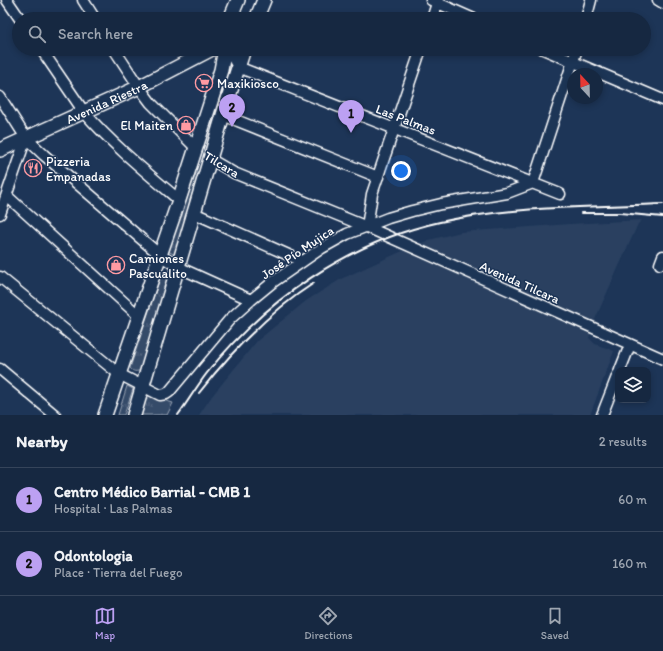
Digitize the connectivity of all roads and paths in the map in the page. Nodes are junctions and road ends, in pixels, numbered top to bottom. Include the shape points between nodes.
1 (7, 0) edge
2 (83, 0) edge
3 (238, 0) edge
4 (264, 0) edge
5 (591, 0) edge
6 (658, 0) edge
7 (436, 1) edge
8 (663, 3) edge
9 (15, 12) edge
10 (91, 12) edge
11 (233, 12) edge
12 (259, 12) edge
13 (434, 12) edge
14 (459, 12) edge
15 (588, 12) edge
16 (46, 56) edge
17 (119, 56) edge
18 (199, 56) edge
19 (225, 56) edge
20 (231, 56) edge
21 (242, 56) edge
22 (419, 56) edge
23 (559, 56) edge
24 (575, 56) edge
25 (573, 62) junction
26 (238, 67) junction
27 (139, 87) junction
28 (0, 97) edge
29 (663, 100) edge
30 (84, 112) junction
31 (223, 115) junction
32 (394, 128) junction
33 (26, 138) junction
34 (196, 148) junction
35 (0, 150) edge
36 (210, 159) junction
37 (378, 177) junction
38 (533, 183) junction
39 (560, 194) dead end
40 (7, 196) junction
41 (179, 200) junction
42 (194, 213) junction
43 (0, 214) edge
44 (367, 227) junction
45 (160, 255) junction
46 (302, 261) junction
47 (178, 267) junction
48 (0, 277) edge
49 (251, 300) junction
50 (139, 316) junction
51 (630, 345) junction
52 (663, 359) edge
53 (621, 367) edge
54 (0, 369) edge
55 (119, 374) junction
56 (615, 382) edge
57 (143, 387) junction
58 (55, 415) edge
59 (105, 415) edge
60 (134, 415) edge
61 (602, 415) edge

1 - 9 street
2 - 10 street
3 - 11 main road
4 - 12 main road
5 - 15 street
6 - 8 street
7 - 13 street
7 - 14 street
16 - 30 street
17 - 27 street, Tilcara
18 - 27 main road, Avenida Riestra
19 - 34 main road
20 - 26 street
21 - 26 main road
22 - 32 street
23 - 25 street
24 - 25 street
25 - 29 street
25 - 38 street
26 - 31 main road
26 - 32 street, Las Palmas
27 - 30 main road, Avenida Riestra
27 - 34 street, Tilcara via 162,115
28 - 33 street
30 - 33 main road, Avenida Riestra
30 - 41 street via 115,145
31 - 36 main road
31 - 37 street
32 - 37 street
32 - 38 street, Las Palmas
33 - 35 main road, Avenida Riestra
33 - 40 street
33 - 45 street
34 - 36 main road, Tilcara
34 - 41 main road
36 - 42 main road
36 - 44 street, Tilcara via 234,172
37 - 44 street via 372,194
38 - 39 street, Las Palmas
38 - 44 street, José Pío Mujica via 507,193 412,211
40 - 43 street
40 - 50 street
41 - 45 main road
42 - 46 street
42 - 47 main road
44 - 46 street, José Pío Mujica via 348,234
44 - 51 street, Avenida Tilcara
45 - 47 street
45 - 50 main road
46 - 49 street, José Pío Mujica
47 - 49 street
47 - 57 main road
48 - 55 street
49 - 57 street, José Pío Mujica via 226,324 169,392 160,395
50 - 55 main road
51 - 52 street, Avenida Tilcara
51 - 53 street
54 - 58 street
55 - 57 street
55 - 59 main road
56 - 61 street
57 - 60 main road

